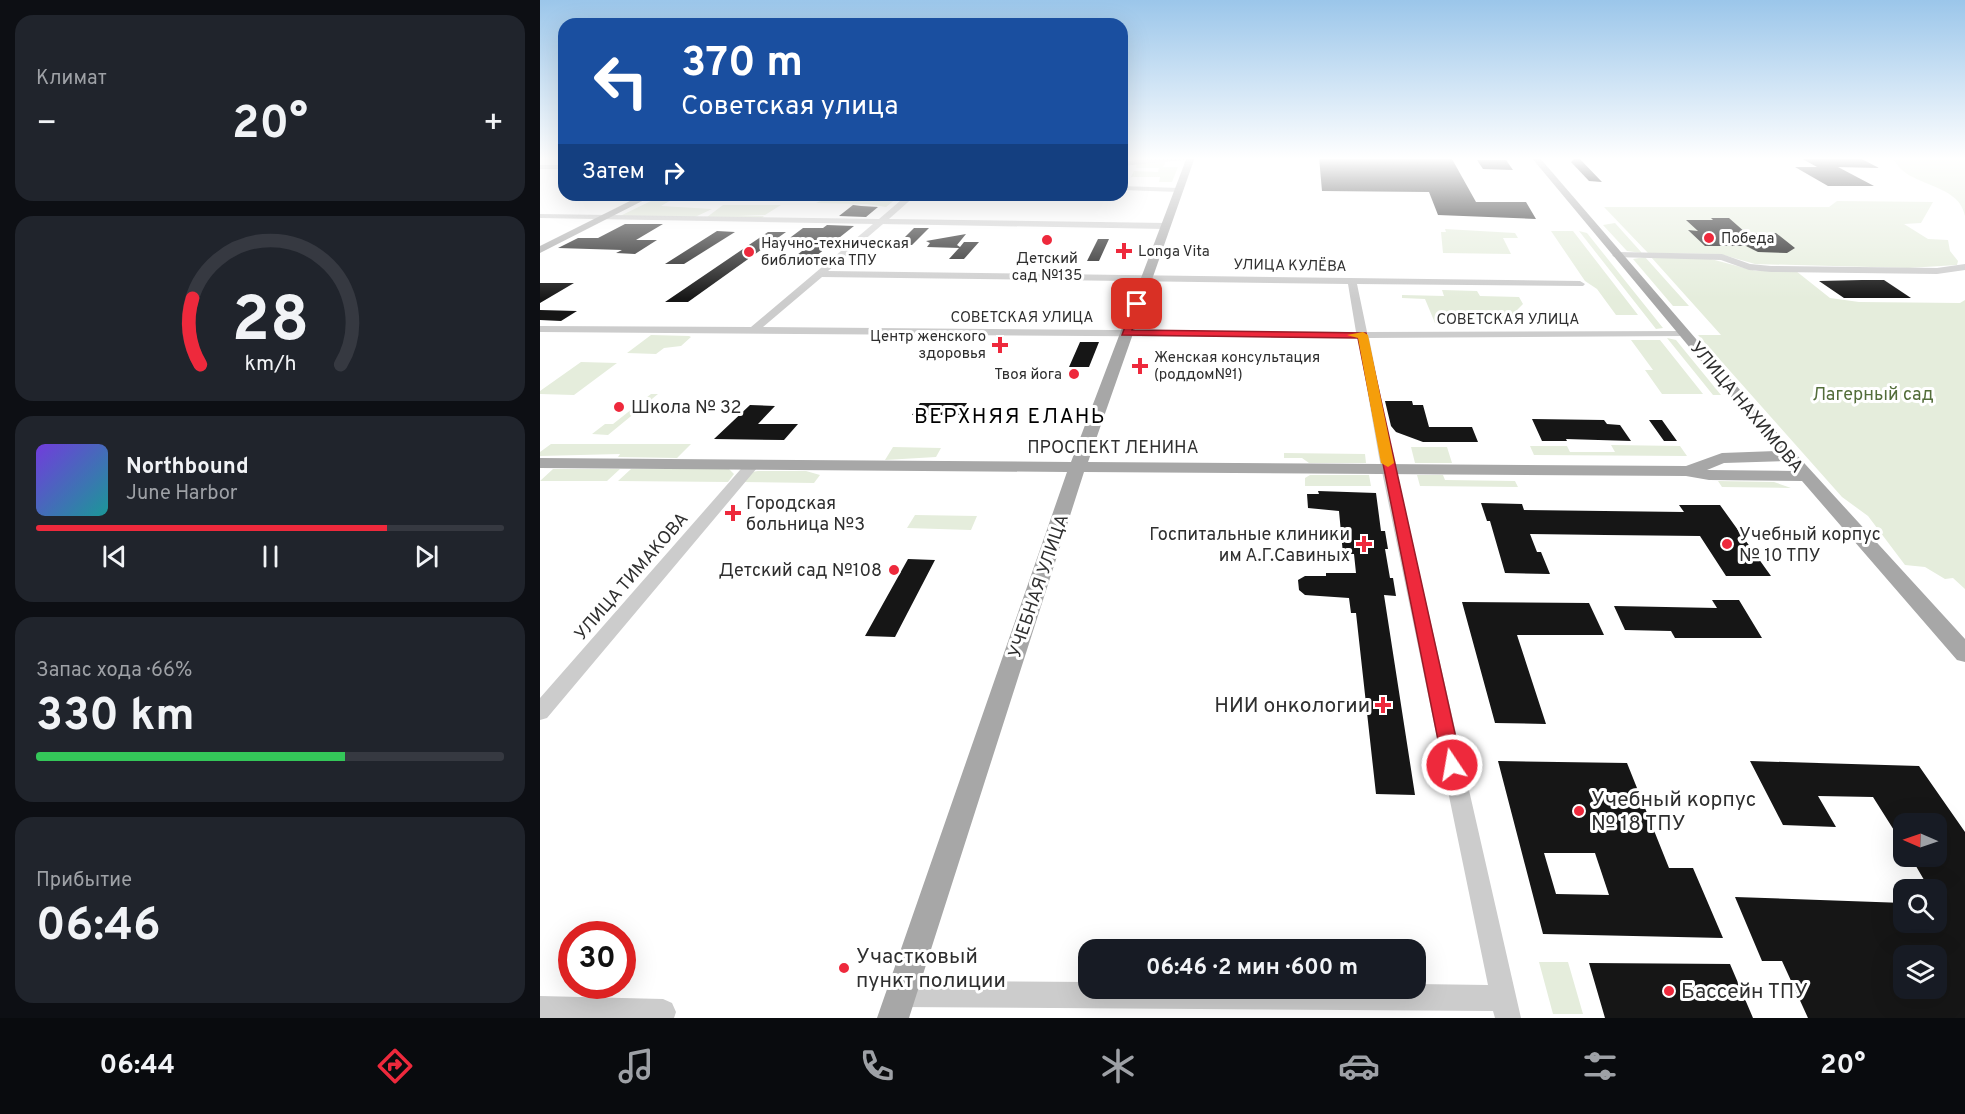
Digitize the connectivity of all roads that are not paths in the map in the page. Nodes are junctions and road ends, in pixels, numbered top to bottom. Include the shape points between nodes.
1 (630, 205) edge
2 (901, 205) edge
3 (1174, 205) edge
4 (1575, 205) edge
5 (540, 216) edge
6 (604, 217) junction
7 (881, 221) junction
8 (1166, 226) junction
9 (540, 250) edge
10 (1617, 255) junction
11 (1965, 267) edge
12 (820, 274) junction
13 (1146, 278) junction
14 (1352, 281) junction
15 (1580, 284) dead end
16 (540, 329) edge
17 (754, 330) junction
18 (1126, 333) junction
19 (1684, 333) junction
20 (1363, 335) junction
21 (1788, 456) junction
22 (1733, 457) junction
23 (540, 464) edge
24 (752, 465) junction
25 (1078, 466) junction
26 (1389, 469) junction
27 (1686, 471) junction
28 (1750, 475) junction
29 (1806, 476) junction
30 (1965, 654) edge
31 (540, 712) edge
32 (897, 1006) edge
33 (1506, 1008) edge
34 (540, 1009) edge
35 (663, 1012) dead end

1 - 6 main road
2 - 7 street
3 - 8 main road, УЧЕБНАЯ УЛИЦА
4 - 10 main road, УЛИЦА НАХИМОВА
5 - 6 street
6 - 7 street
6 - 9 main road
7 - 8 street
7 - 12 street
8 - 13 main road, УЧЕБНАЯ УЛИЦА
10 - 11 street via 1715,256 1749,267 1771,269 1937,271
10 - 19 main road, УЛИЦА НАХИМОВА
12 - 13 street, УЛИЦА КУЛЁВА
12 - 17 street
13 - 14 street, УЛИЦА КУЛЁВА
13 - 18 main road, УЧЕБНАЯ УЛИЦА
14 - 15 street, УЛИЦА КУЛЁВА
14 - 20 street
16 - 17 street, СОВЕТСКАЯ УЛИЦА
17 - 18 street, СОВЕТСКАЯ УЛИЦА
18 - 20 street, СОВЕТСКАЯ УЛИЦА
18 - 25 main road, УЧЕБНАЯ УЛИЦА
19 - 20 street, СОВЕТСКАЯ УЛИЦА
19 - 21 main road, УЛИЦА НАХИМОВА
20 - 26 street
21 - 22 main road, ПРОСПЕКТ ЛЕНИНА
21 - 29 main road, УЛИЦА НАХИМОВА
22 - 27 main road, ПРОСПЕКТ ЛЕНИНА
22 - 28 main road via 1752,467
23 - 24 main road, ПРОСПЕКТ ЛЕНИНА
24 - 25 main road, ПРОСПЕКТ ЛЕНИНА
24 - 31 street, УЛИЦА ТИМАКОВА
25 - 26 main road, ПРОСПЕКТ ЛЕНИНА
25 - 32 main road, УЧЕБНАЯ УЛИЦА
26 - 27 main road, ПРОСПЕКТ ЛЕНИНА
26 - 33 street
27 - 28 main road, ПРОСПЕКТ ЛЕНИНА
28 - 29 main road, ПРОСПЕКТ ЛЕНИНА
29 - 30 main road, УЛИЦА НАХИМОВА
32 - 33 street
34 - 35 street

